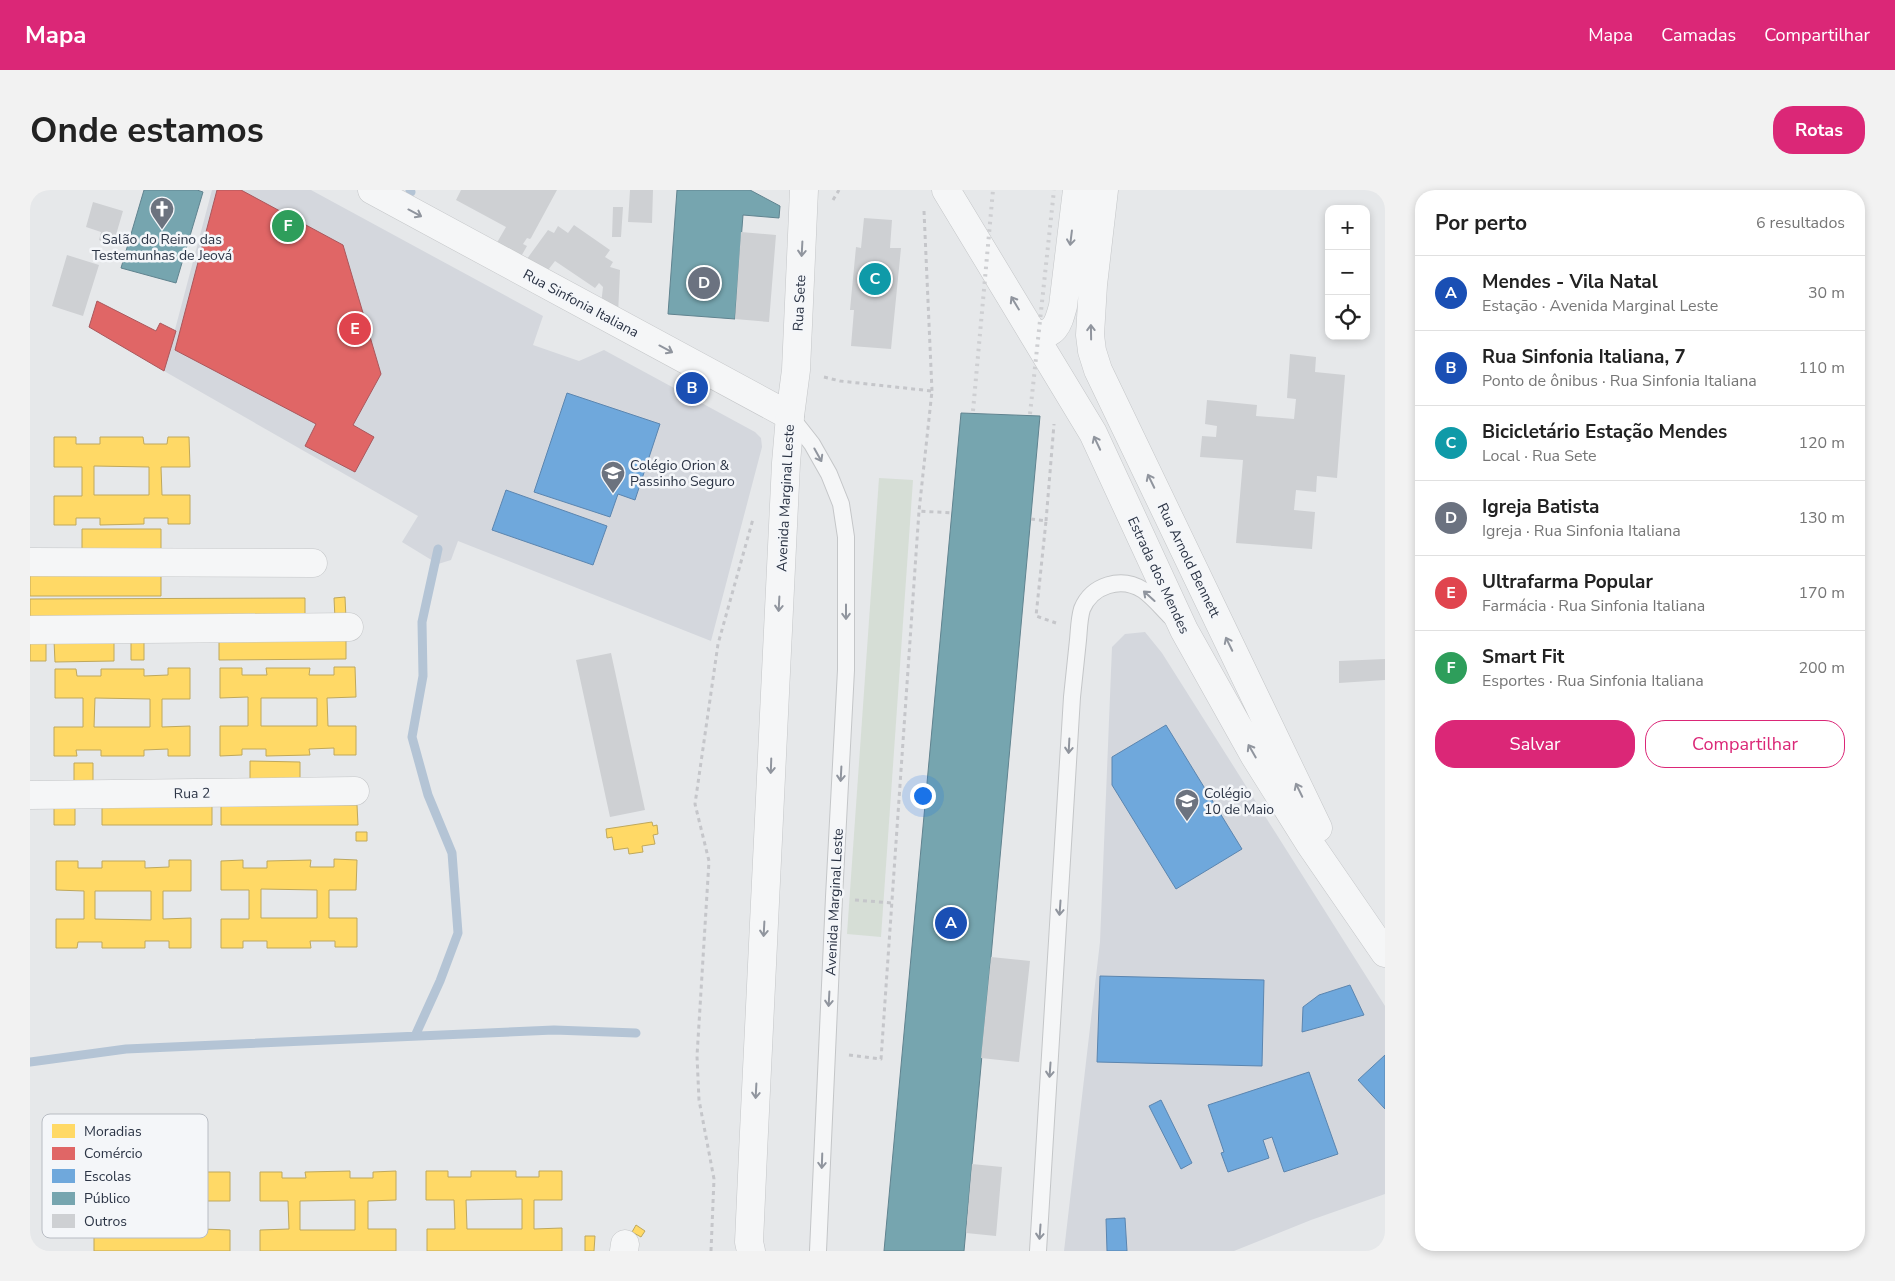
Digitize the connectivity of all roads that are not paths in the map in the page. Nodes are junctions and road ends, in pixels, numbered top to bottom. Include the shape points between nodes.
1 (372, 190) edge
2 (946, 190) edge
3 (1077, 190) edge
4 (1104, 190) edge
5 (806, 193) edge
6 (1034, 335) junction
7 (790, 416) junction
8 (30, 562) edge
9 (313, 563) dead end
10 (349, 627) dead end
11 (30, 630) edge
12 (1184, 630) junction
13 (355, 791) dead end
14 (30, 795) edge
15 (1358, 913) junction
16 (1385, 953) edge
17 (751, 1251) edge
18 (818, 1251) edge
19 (1038, 1251) edge

1 -> 7 street, Rua Sinfonia Italiana
6 -> 2 street, Estrada dos Mendes
3 -> 6 street via 1059,319 1049,333
15 -> 4 street, Rua Arnold Bennett via 1098,370 1092,350 1090,320
5 -> 7 street, Rua Sete via 796,370
12 -> 6 street, Estrada dos Mendes via 1093,433
7 -> 17 street, Avenida Marginal Leste via 753,1153
7 -> 18 lane, Avenida Marginal Leste via 812,444 829,474 841,504 846,537 846,670
8 - 9 street
10 - 11 street
15 -> 12 street, Estrada dos Mendes via 1259,764
12 -> 19 lane via 1144,591 1124,583 1108,585 1094,593 1082,609 1072,707
13 - 14 street, Rua 2
15 - 16 street, Estrada dos Mendes

